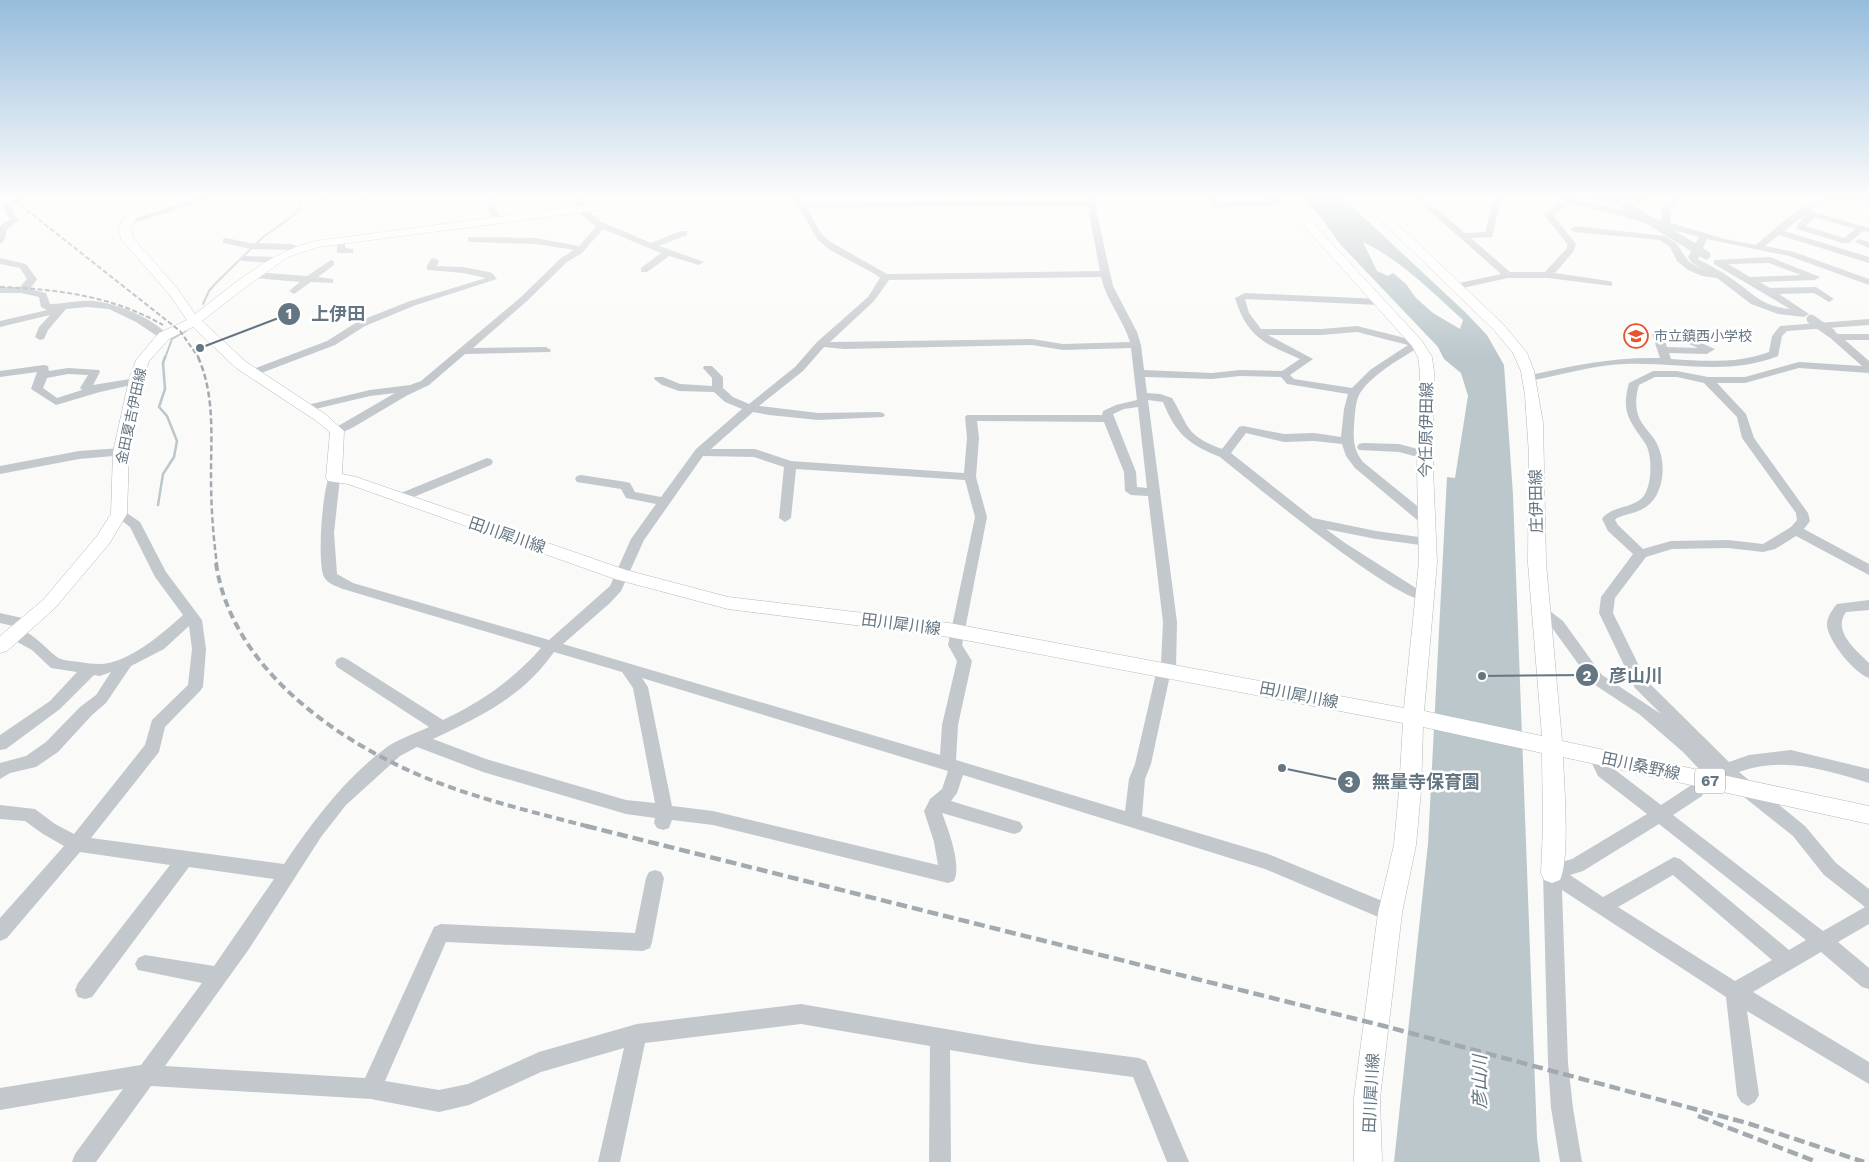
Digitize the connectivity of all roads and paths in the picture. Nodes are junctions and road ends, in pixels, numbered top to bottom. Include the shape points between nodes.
1 (137, 250) edge
2 (296, 250) edge
3 (340, 250) edge
4 (579, 250) edge
5 (661, 250) edge
6 (840, 250) edge
7 (1101, 250) edge
8 (1331, 250) edge
9 (1419, 250) edge
10 (1479, 250) edge
11 (1570, 250) edge
12 (1675, 250) edge
13 (1697, 250) edge
14 (1698, 250) edge
15 (1772, 250) edge
16 (1838, 250) edge
17 (1849, 250) edge
18 (350, 251) dead end
19 (668, 253) junction
20 (1847, 253) junction
21 (245, 259) dead end
22 (277, 260) junction
23 (1869, 260) edge
24 (434, 261) dead end
25 (0, 262) edge
26 (699, 262) dead end
27 (1717, 262) junction
28 (331, 263) dead end
29 (23, 266) junction
30 (1830, 268) junction
31 (0, 270) edge
32 (644, 270) dead end
33 (1106, 274) junction
34 (253, 275) junction
35 (1508, 275) junction
36 (1719, 275) junction
37 (1548, 276) junction
38 (885, 277) junction
39 (312, 279) junction
40 (1749, 280) junction
41 (330, 281) dead end
42 (1869, 282) edge
43 (1609, 284) dead end
44 (1458, 286) junction
45 (0, 290) edge
46 (21, 290) junction
47 (1768, 290) junction
48 (294, 291) dead end
49 (1829, 299) dead end
50 (1379, 302) junction
51 (60, 309) junction
52 (1808, 316) junction
53 (194, 321) junction
54 (1869, 322) edge
55 (0, 324) edge
56 (1257, 332) junction
57 (1833, 335) junction
58 (164, 336) junction
59 (40, 337) dead end
60 (1869, 337) edge
61 (821, 344) junction
62 (1417, 344) junction
63 (1136, 345) junction
64 (546, 350) dead end
65 (1663, 350) dead end
66 (464, 351) junction
67 (1667, 362) junction
68 (708, 368) dead end
69 (1869, 369) edge
70 (252, 373) junction
71 (1139, 373) junction
72 (0, 374) edge
73 (1284, 374) junction
74 (42, 375) junction
75 (659, 378) dead end
76 (1530, 378) junction
77 (1708, 380) junction
78 (136, 381) junction
79 (414, 387) junction
80 (98, 389) junction
81 (717, 389) junction
82 (1355, 392) junction
83 (1143, 400) junction
84 (751, 407) junction
85 (307, 408) junction
86 (879, 415) dead end
87 (1108, 418) junction
88 (337, 431) junction
89 (1347, 441) junction
90 (1363, 447) dead end
91 (121, 452) junction
92 (700, 452) junction
93 (1224, 454) junction
94 (1425, 455) junction
95 (486, 462) dead end
96 (790, 465) junction
97 (0, 470) edge
98 (970, 477) junction
99 (334, 478) junction
100 (581, 478) dead end
101 (1154, 492) junction
102 (400, 498) junction
103 (665, 502) junction
104 (120, 514) junction
105 (785, 518) dead end
106 (1427, 521) junction
107 (1312, 522) junction
108 (1796, 530) junction
109 (1428, 542) junction
110 (1641, 554) junction
111 (1869, 570) edge
112 (621, 575) junction
113 (1426, 598) junction
114 (1869, 605) edge
115 (1541, 612) junction
116 (191, 616) junction
117 (0, 618) edge
118 (21, 629) junction
119 (958, 632) junction
120 (0, 646) edge
121 (550, 647) junction
122 (126, 662) junction
123 (342, 662) dead end
124 (627, 668) junction
125 (90, 669) junction
126 (1166, 670) junction
127 (1869, 672) edge
128 (1413, 717) junction
129 (443, 728) junction
130 (417, 740) junction
131 (0, 744) edge
132 (1552, 747) junction
133 (1597, 756) junction
134 (2, 766) edge
135 (953, 766) junction
136 (1725, 770) junction
137 (1869, 776) edge
138 (1701, 779) junction
139 (1745, 788) junction
140 (936, 804) junction
141 (0, 812) edge
142 (1660, 815) junction
143 (1869, 815) edge
144 (664, 817) junction
145 (1133, 820) junction
146 (1014, 826) dead end
147 (76, 844) junction
148 (185, 859) junction
149 (1552, 872) junction
150 (288, 873) junction
151 (655, 878) dead end
152 (1869, 900) edge
153 (1602, 908) junction
154 (1390, 913) junction
155 (1869, 914) edge
156 (0, 932) edge
157 (1822, 941) junction
158 (1788, 961) junction
159 (145, 964) dead end
160 (218, 976) junction
161 (1869, 980) edge
162 (85, 990) dead end
163 (1735, 992) junction
164 (637, 1034) junction
165 (940, 1039) junction
166 (1869, 1074) edge
167 (145, 1076) junction
168 (371, 1089) junction
169 (1748, 1095) dead end
170 (0, 1099) edge
171 (83, 1162) edge
172 (609, 1162) edge
173 (940, 1162) edge
174 (1178, 1162) edge
175 (1368, 1162) edge
176 (1571, 1162) edge

1 - 53 main road
2 - 22 main road, 金田夏吉伊田線
3 - 18 street
4 - 66 street via 564,260
5 - 19 street
6 - 38 street
7 - 33 street
8 - 50 main road, 今任原伊田線
9 - 44 main road, 庄伊田線
10 - 35 street
11 - 37 street
12 - 36 street via 1676,256 1688,266 1706,275
13 - 36 street via 1694,260
14 - 27 street, bridge
15 - 30 street via 1811,259
16 - 20 street
17 - 20 street
19 - 26 street
19 - 32 street
20 - 23 street
20 - 30 street
21 - 22 street
22 - 34 main road, 金田夏吉伊田線
24 - 70 street via 431,268 463,270 490,275 492,279 389,312 361,324 331,343
25 - 29 street
27 - 40 street
27 - 40 street via 1770,260 1815,277
28 - 39 street
29 - 31 street
29 - 46 street via 32,279
30 - 42 street
33 - 38 street
33 - 63 street via 1108,286
34 - 39 street
34 - 53 main road, 金田夏吉伊田線
35 - 37 street
35 - 44 street
36 - 52 street via 1766,308
37 - 43 street
38 - 61 street via 871,298
39 - 41 street
39 - 48 street
40 - 47 street
44 - 76 main road, 庄伊田線 via 1515,348
45 - 46 street
46 - 51 street via 43,295 46,307
47 - 49 street via 1816,290
47 - 52 street
50 - 56 street via 1240,298 1243,311
50 - 62 main road, 今任原伊田線
51 - 55 street
51 - 58 street via 92,304 116,308
51 - 59 street
52 - 57 street, bridge
53 - 58 main road, 金田夏吉伊田線
53 - 70 main road
54 - 67 street via 1784,328 1775,339 1774,354 1754,362
56 - 62 street via 1357,329
56 - 73 street via 1269,342 1308,358
57 - 60 street
57 - 69 street
58 - 78 main road, 金田夏吉伊田線 via 143,360
61 - 63 street via 1032,342 1063,347
61 - 84 street via 799,369
62 - 82 street via 1370,377
62 - 94 main road, 今任原伊田線 via 1425,357
63 - 71 street
64 - 66 street
65 - 67 street
66 - 79 street via 425,383
67 - 76 street via 1624,360
68 - 81 street via 718,377
69 - 77 street via 1799,366 1745,380
70 - 85 main road
71 - 73 street
71 - 83 street
72 - 74 street via 44,368
73 - 82 street via 1292,382
74 - 80 street via 38,391 56,402
74 - 80 street via 68,371 95,372 86,388
75 - 81 street via 669,386 690,390
76 - 115 main road, 庄伊田線
77 - 108 street via 1742,416 1748,438 1802,513 1804,520
77 - 110 street via 1677,374 1653,374 1634,383 1629,412 1652,445 1655,480 1652,492 1642,506 1612,514 1608,519 1613,528
78 - 80 street
78 - 91 main road, 金田夏吉伊田線
79 - 85 street via 370,393
79 - 88 street via 355,424
81 - 84 street via 727,399
82 - 89 street via 1349,409
83 - 87 street via 1112,410 1107,413
83 - 93 street via 1165,398 1180,428 1205,447
83 - 101 street
84 - 86 street via 829,418
84 - 92 street
85 - 88 main road
87 - 98 street via 971,417
87 - 101 street via 1130,472 1131,492
88 - 99 main road
89 - 93 street via 1284,438 1243,429
89 - 106 street via 1359,466
90 - 94 street via 1399,448
91 - 97 street via 79,455
91 - 104 main road, 金田夏吉伊田線
92 - 96 street via 755,453
92 - 103 street
93 - 107 street
94 - 106 main road, 今任原伊田線
95 - 102 street
96 - 98 street
96 - 105 street
98 - 119 street via 981,518
99 - 102 main road, 田川犀川線 via 350,480
99 - 121 street via 327,533 330,575 334,580
100 - 103 street via 626,486 630,495
101 - 126 street via 1170,622
102 - 112 main road, 田川犀川線
103 - 112 street via 638,539
104 - 116 street via 136,524 160,574
104 - 118 main road via 73,577
106 - 109 main road, 今任原伊田線
107 - 109 street via 1376,536
107 - 113 street via 1364,562
108 - 110 street via 1763,548 1728,544 1671,545
108 - 111 street
109 - 113 main road, 今任原伊田線
110 - 136 street via 1608,596 1606,614 1640,684
112 - 119 main road, 田川犀川線 via 728,604
112 - 121 street via 616,588 605,600
113 - 128 main road, 今任原伊田線
114 - 127 street via 1842,606 1833,624 1837,637 1849,653
115 - 132 main road, 庄伊田線
115 - 136 street via 1558,625 1597,679 1645,710 1705,764
116 - 122 street via 159,645
116 - 147 street via 199,649 195,687 158,724 153,747
117 - 118 street
118 - 120 main road
118 - 125 street via 56,664
119 - 126 main road, 田川犀川線
119 - 135 street via 955,645 965,661 950,725
121 - 124 street
121 - 129 street via 529,672 505,692
122 - 125 street via 100,670
122 - 134 street via 101,699 86,710 52,747 30,762
123 - 129 street
124 - 135 street
124 - 144 street via 640,687
125 - 131 street via 55,705
126 - 128 main road, 田川犀川線
126 - 145 street via 1137,779
128 - 132 main road, 田川桑野線 / 67
128 - 154 main road, 田川犀川線 via 1404,845
129 - 130 street
130 - 144 street via 482,765
130 - 150 street via 394,751 340,800
132 - 133 main road, 田川桑野線 / 67
132 - 149 main road, 庄伊田線 via 1555,830
133 - 138 main road, 田川桑野線 / 67
133 - 142 street via 1604,771
135 - 140 street via 949,793
135 - 145 street
136 - 137 street via 1749,762 1791,757
136 - 139 street
138 - 139 main road, 田川桑野線 / 67
138 - 142 street via 1696,791
139 - 143 main road, 田川桑野線 / 67
139 - 152 street via 1799,831 1830,869
140 - 144 street via 933,811 943,842 948,875 713,818
140 - 146 street
141 - 147 street via 30,814
142 - 149 street via 1577,865
142 - 157 street
145 - 154 street via 1268,862
147 - 148 street
147 - 156 street
148 - 150 street
148 - 162 street
149 - 153 street
149 - 176 street via 1560,1091
150 - 160 street
151 - 168 street via 643,942 440,932
153 - 158 street via 1674,865
153 - 163 street
154 - 175 main road, 田川犀川線 via 1367,1098
155 - 157 street
157 - 158 street
157 - 161 street
158 - 163 street
159 - 160 street
160 - 167 street
163 - 166 street
163 - 169 street
164 - 165 street via 801,1014
164 - 168 street via 539,1062 468,1094 439,1101
164 - 172 street
165 - 173 street
165 - 174 street via 1139,1068
167 - 168 street
167 - 170 street
167 - 171 street

